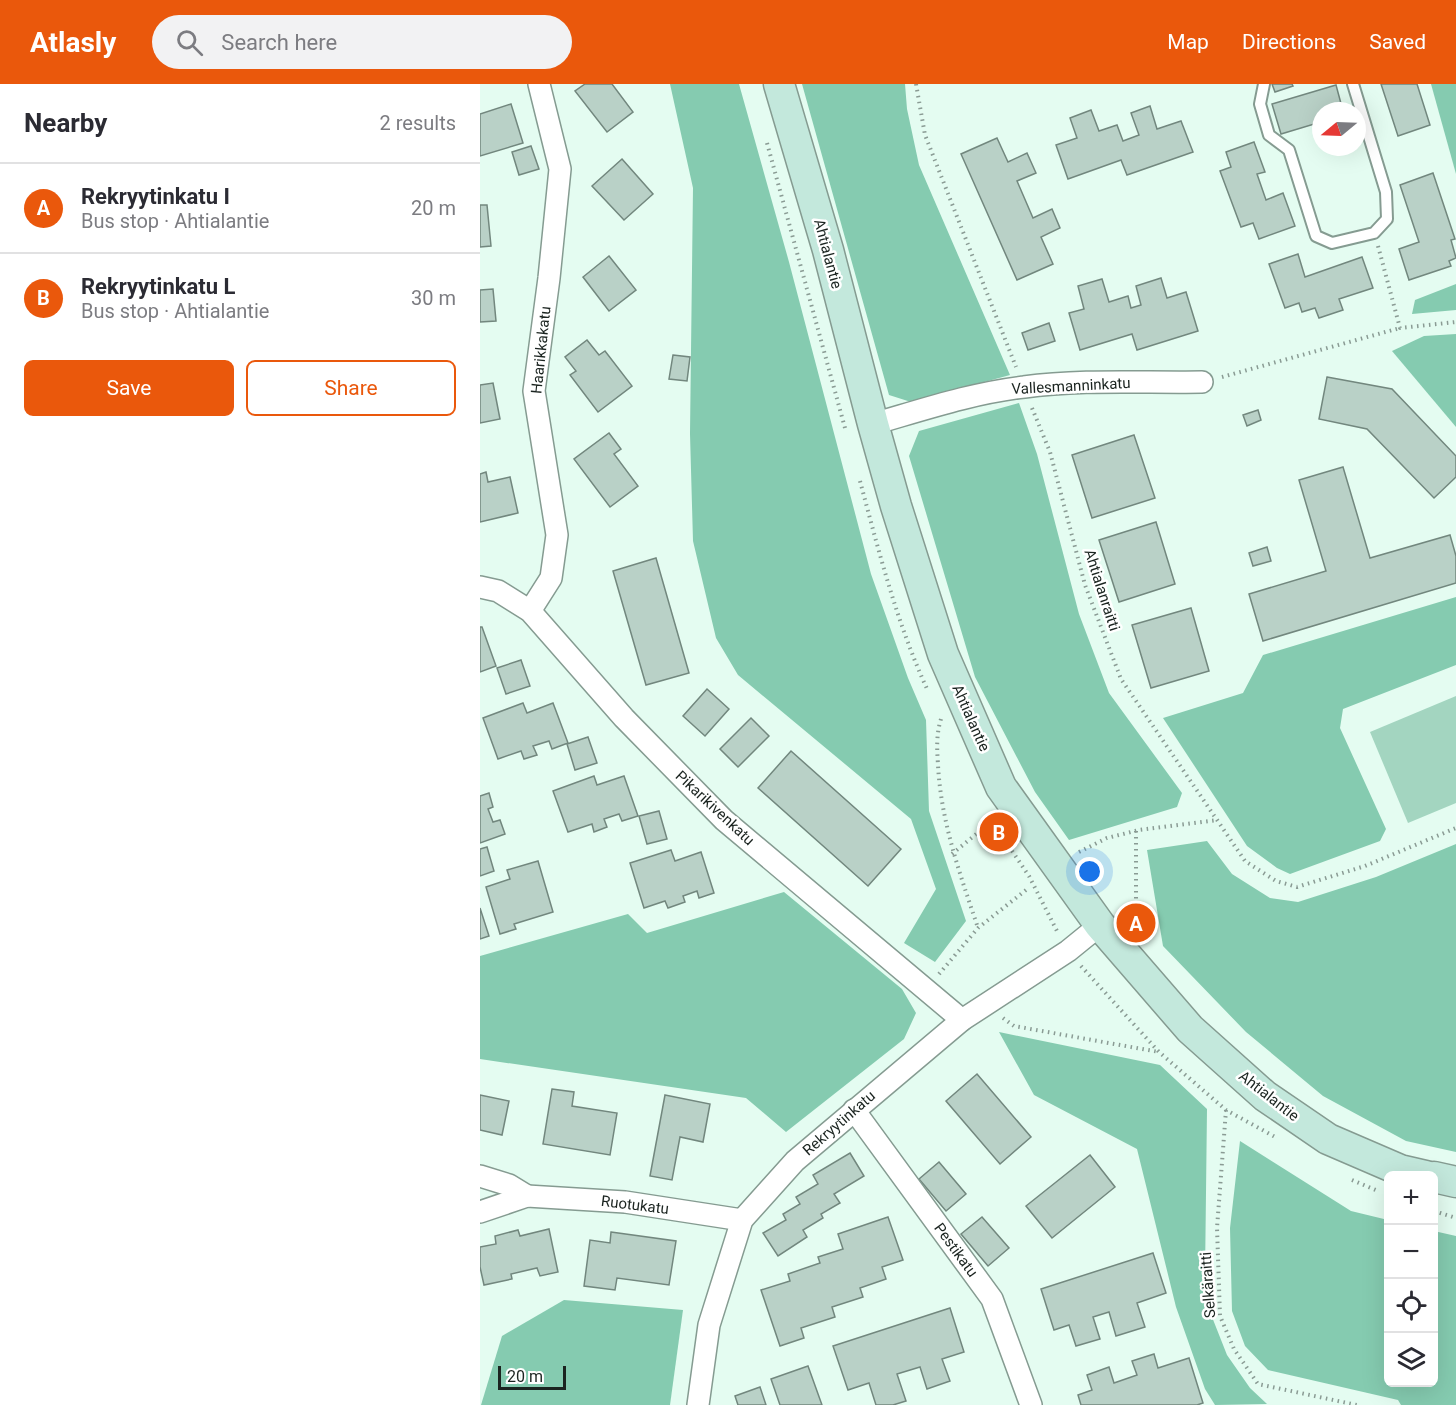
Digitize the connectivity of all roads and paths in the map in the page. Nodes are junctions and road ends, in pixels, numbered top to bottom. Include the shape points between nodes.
1 (539, 84) edge
2 (779, 84) edge
3 (916, 84) edge
4 (1264, 84) edge
5 (1353, 84) edge
6 (1374, 233) junction
7 (1456, 322) edge
8 (1400, 328) junction
9 (1202, 382) joint
10 (1024, 387) junction
11 (873, 424) junction
12 (480, 587) edge
13 (530, 611) junction
14 (941, 719) dead end
15 (1218, 820) junction
16 (992, 821) dead end
17 (1456, 828) edge
18 (1136, 831) junction
19 (952, 854) junction
20 (1073, 854) dead end
21 (1026, 890) dead end
22 (1136, 923) dead end
23 (1100, 925) junction
24 (978, 928) junction
25 (948, 979) dead end
26 (984, 1004) junction
27 (962, 1020) junction
28 (1159, 1052) dead end
29 (854, 1110) junction
30 (1226, 1110) dead end
31 (1404, 1171) edge
32 (480, 1176) edge
33 (1438, 1178) edge
34 (1456, 1182) edge
35 (527, 1196) junction
36 (480, 1212) edge
37 (1438, 1212) edge
38 (1456, 1218) edge
39 (742, 1220) junction
40 (698, 1405) edge
41 (1031, 1405) edge
42 (1357, 1405) edge

1 - 13 street, Haarikkakatu via 560,169 534,392 557,535 551,578
2 - 11 main road, Ahtialantie
3 - 10 path, Ahtialanraitti via 925,135
4 - 6 lane via 1260,104 1269,135 1289,150 1316,236 1332,243
5 - 6 lane via 1386,192 1387,219
6 - 8 path
7 - 8 path
8 - 9 path
9 - 10 street, Vallesmanninkatu
10 - 11 street, Vallesmanninkatu via 942,404
10 - 15 path, Ahtialanraitti via 1050,452 1085,585 1121,679
11 - 23 main road, Ahtialantie via 943,654 1001,786
12 - 13 street, Pikarikivenkatu via 498,591
13 - 27 street, Pikarikivenkatu via 624,718 724,820
14 - 19 path via 937,732 939,792
15 - 17 path, Ahtialanraitti via 1245,861 1276,881 1297,886 1365,866
15 - 18 path
16 - 19 path
18 - 20 path via 1107,838
18 - 22 path
19 - 24 path
21 - 24 path
23 - 26 street, Rekryytinkatu via 1068,951
23 - 31 main road, Ahtialantie via 1190,1029 1265,1096 1328,1139
24 - 25 path via 939,973
26 - 27 street, Rekryytinkatu
26 - 28 path via 1014,1026
27 - 29 street, Rekryytinkatu
29 - 39 street, Rekryytinkatu via 795,1161
29 - 41 street, Pestikatu via 992,1299
30 - 42 path, Selkäraitti via 1217,1250 1220,1316 1233,1349 1258,1384
32 - 35 street, Ruotukatu via 509,1185
33 - 34 main road
35 - 36 street, Ruotukatu
35 - 39 street, Ruotukatu via 625,1202
37 - 38 path
39 - 40 street, Rekryytinkatu via 709,1325

